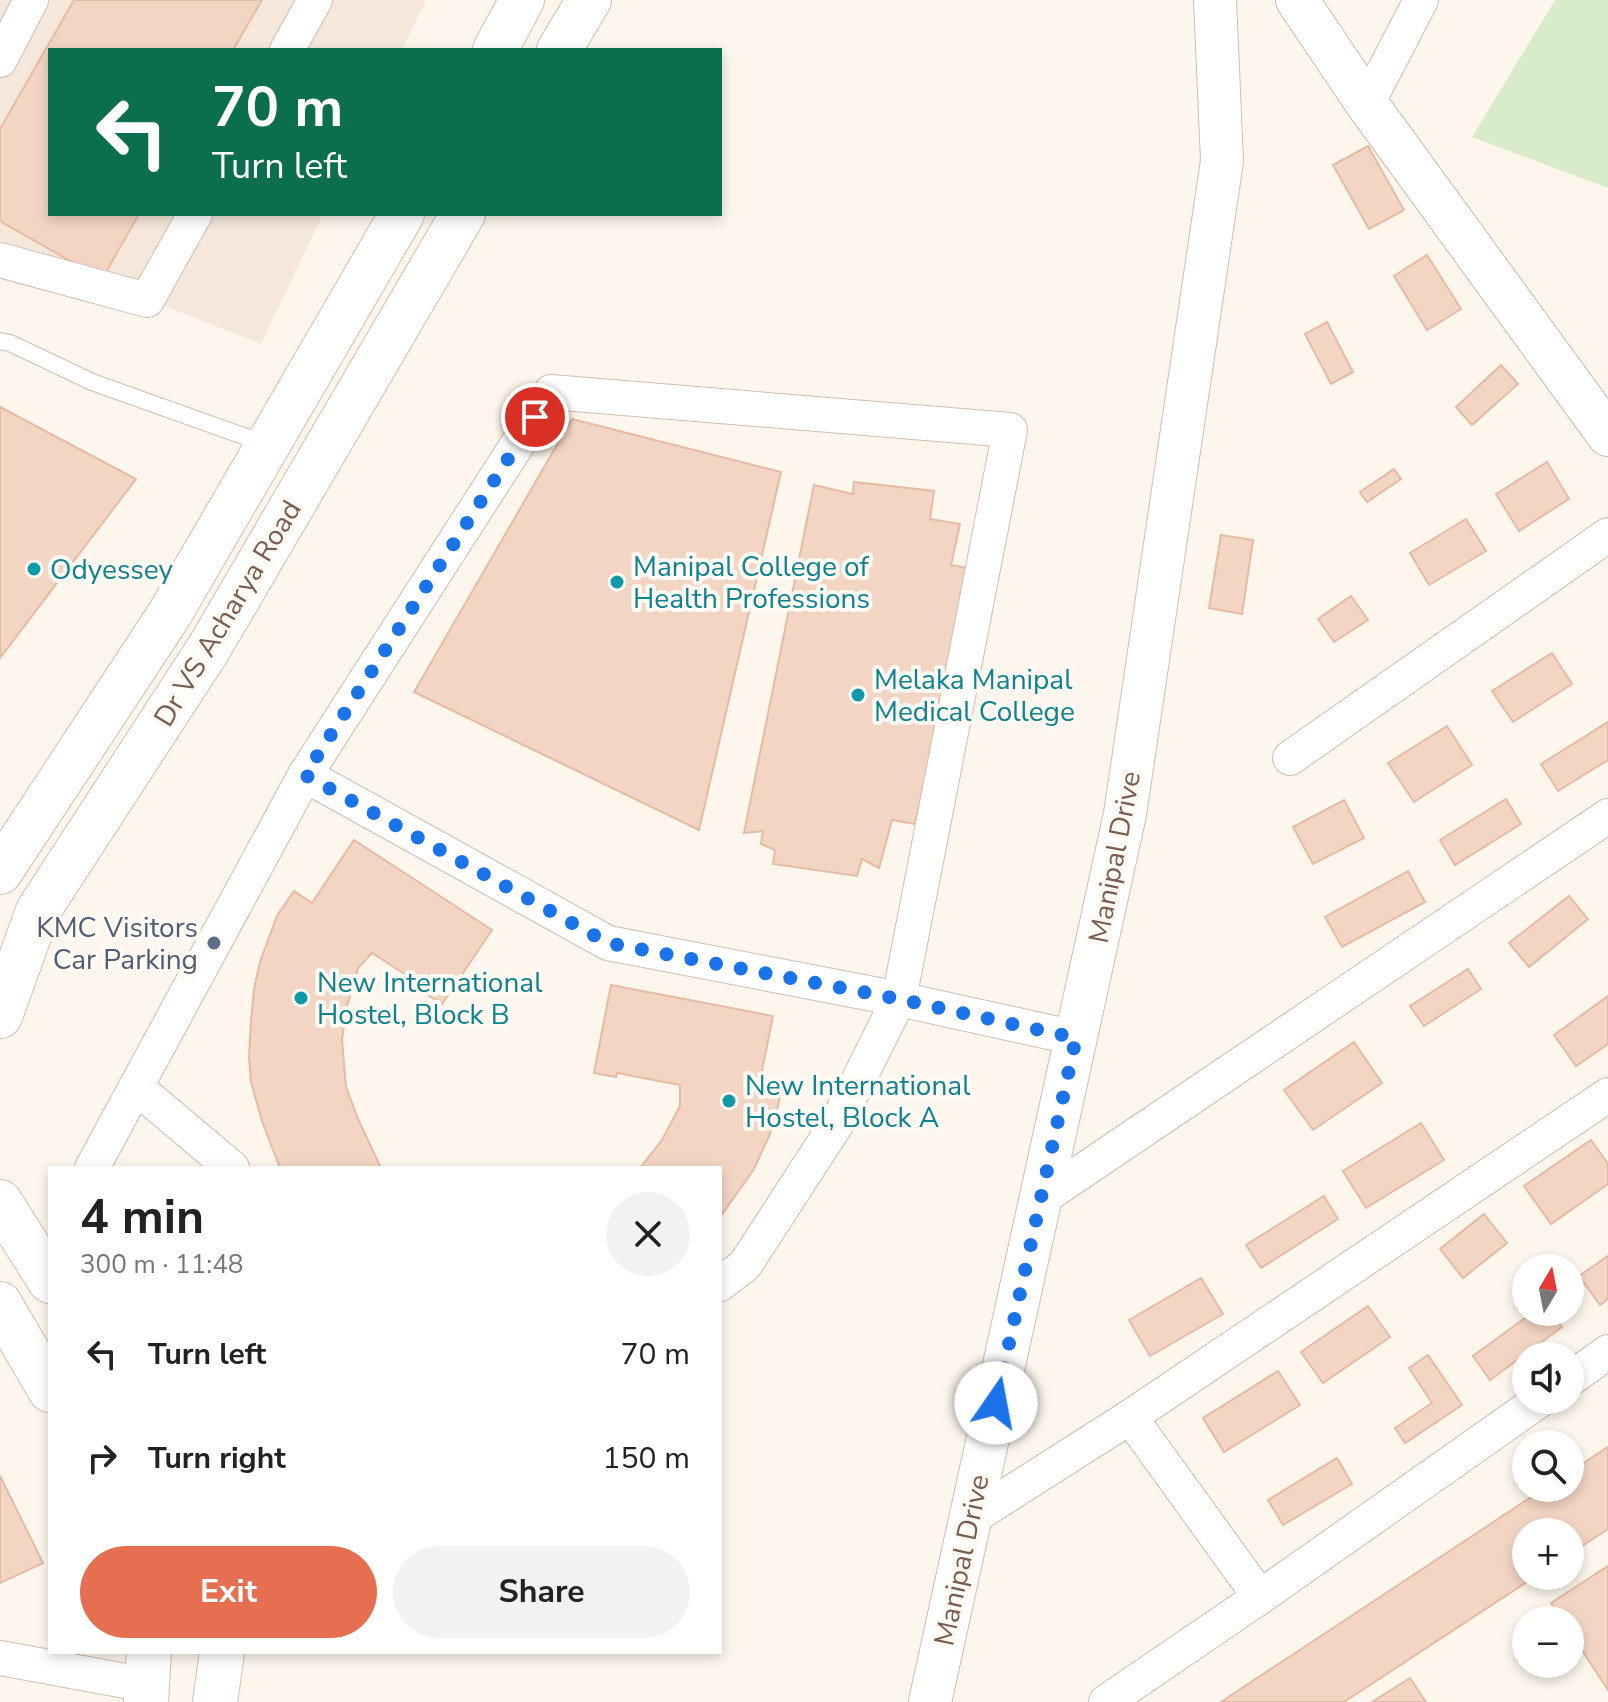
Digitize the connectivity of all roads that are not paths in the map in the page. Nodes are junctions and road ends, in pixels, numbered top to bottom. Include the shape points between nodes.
1 (31, 0) edge
2 (315, 0) edge
3 (522, 0) edge
4 (589, 0) edge
5 (1215, 0) edge
6 (1297, 0) edge
7 (1421, 0) edge
8 (288, 48) edge
9 (496, 48) edge
10 (560, 48) edge
11 (0, 60) edge
12 (1367, 104) junction
13 (194, 216) edge
14 (401, 216) edge
15 (462, 216) edge
16 (0, 260) edge
17 (0, 341) edge
18 (1608, 435) edge
19 (268, 444) junction
20 (1608, 535) edge
21 (169, 615) junction
22 (209, 648) junction
23 (1290, 758) dead end
24 (305, 775) junction
25 (1608, 816) edge
26 (0, 872) edge
27 (899, 999) junction
28 (0, 1016) edge
29 (1076, 1038) junction
30 (136, 1087) junction
31 (1608, 1095) edge
32 (93, 1166) edge
33 (230, 1166) edge
34 (1041, 1199) junction
35 (0, 1202) edge
36 (48, 1278) edge
37 (722, 1282) edge
38 (0, 1304) edge
39 (1608, 1352) edge
40 (1584, 1369) edge
41 (48, 1387) edge
42 (1520, 1414) edge
43 (1130, 1417) junction
44 (970, 1519) junction
45 (1260, 1597) junction
46 (222, 1654) edge
47 (0, 1658) edge
48 (147, 1680) edge
49 (215, 1702) edge
50 (930, 1702) edge
51 (1106, 1702) edge

1 - 11 street
2 - 8 street
3 - 9 main road
4 - 10 main road
5 - 29 street, Manipal Drive via 1222,161 1125,814
6 - 12 street
7 - 12 street
12 - 18 street
13 - 16 street via 147,300
14 - 19 main road, Dr VS Acharya Road
15 - 22 main road, Dr VS Acharya Road
17 - 19 lane via 92,382
19 - 21 main road, Dr VS Acharya Road
20 - 23 street
21 - 22 main road
21 - 26 main road, Dr VS Acharya Road
22 - 28 main road, Dr VS Acharya Road via 38,911
24 - 27 street via 608,943
24 - 27 street via 551,392 1010,430
24 - 30 street
25 - 34 street
27 - 29 street
27 - 37 street via 837,1123 745,1265
29 - 34 street, Manipal Drive
30 - 32 street
30 - 33 street
31 - 43 street
34 - 44 street, Manipal Drive
35 - 36 main road
38 - 41 main road
39 - 40 street
42 - 45 street
43 - 44 street
43 - 45 street
44 - 50 street, Manipal Drive
45 - 51 street
46 - 49 main road
47 - 48 street

